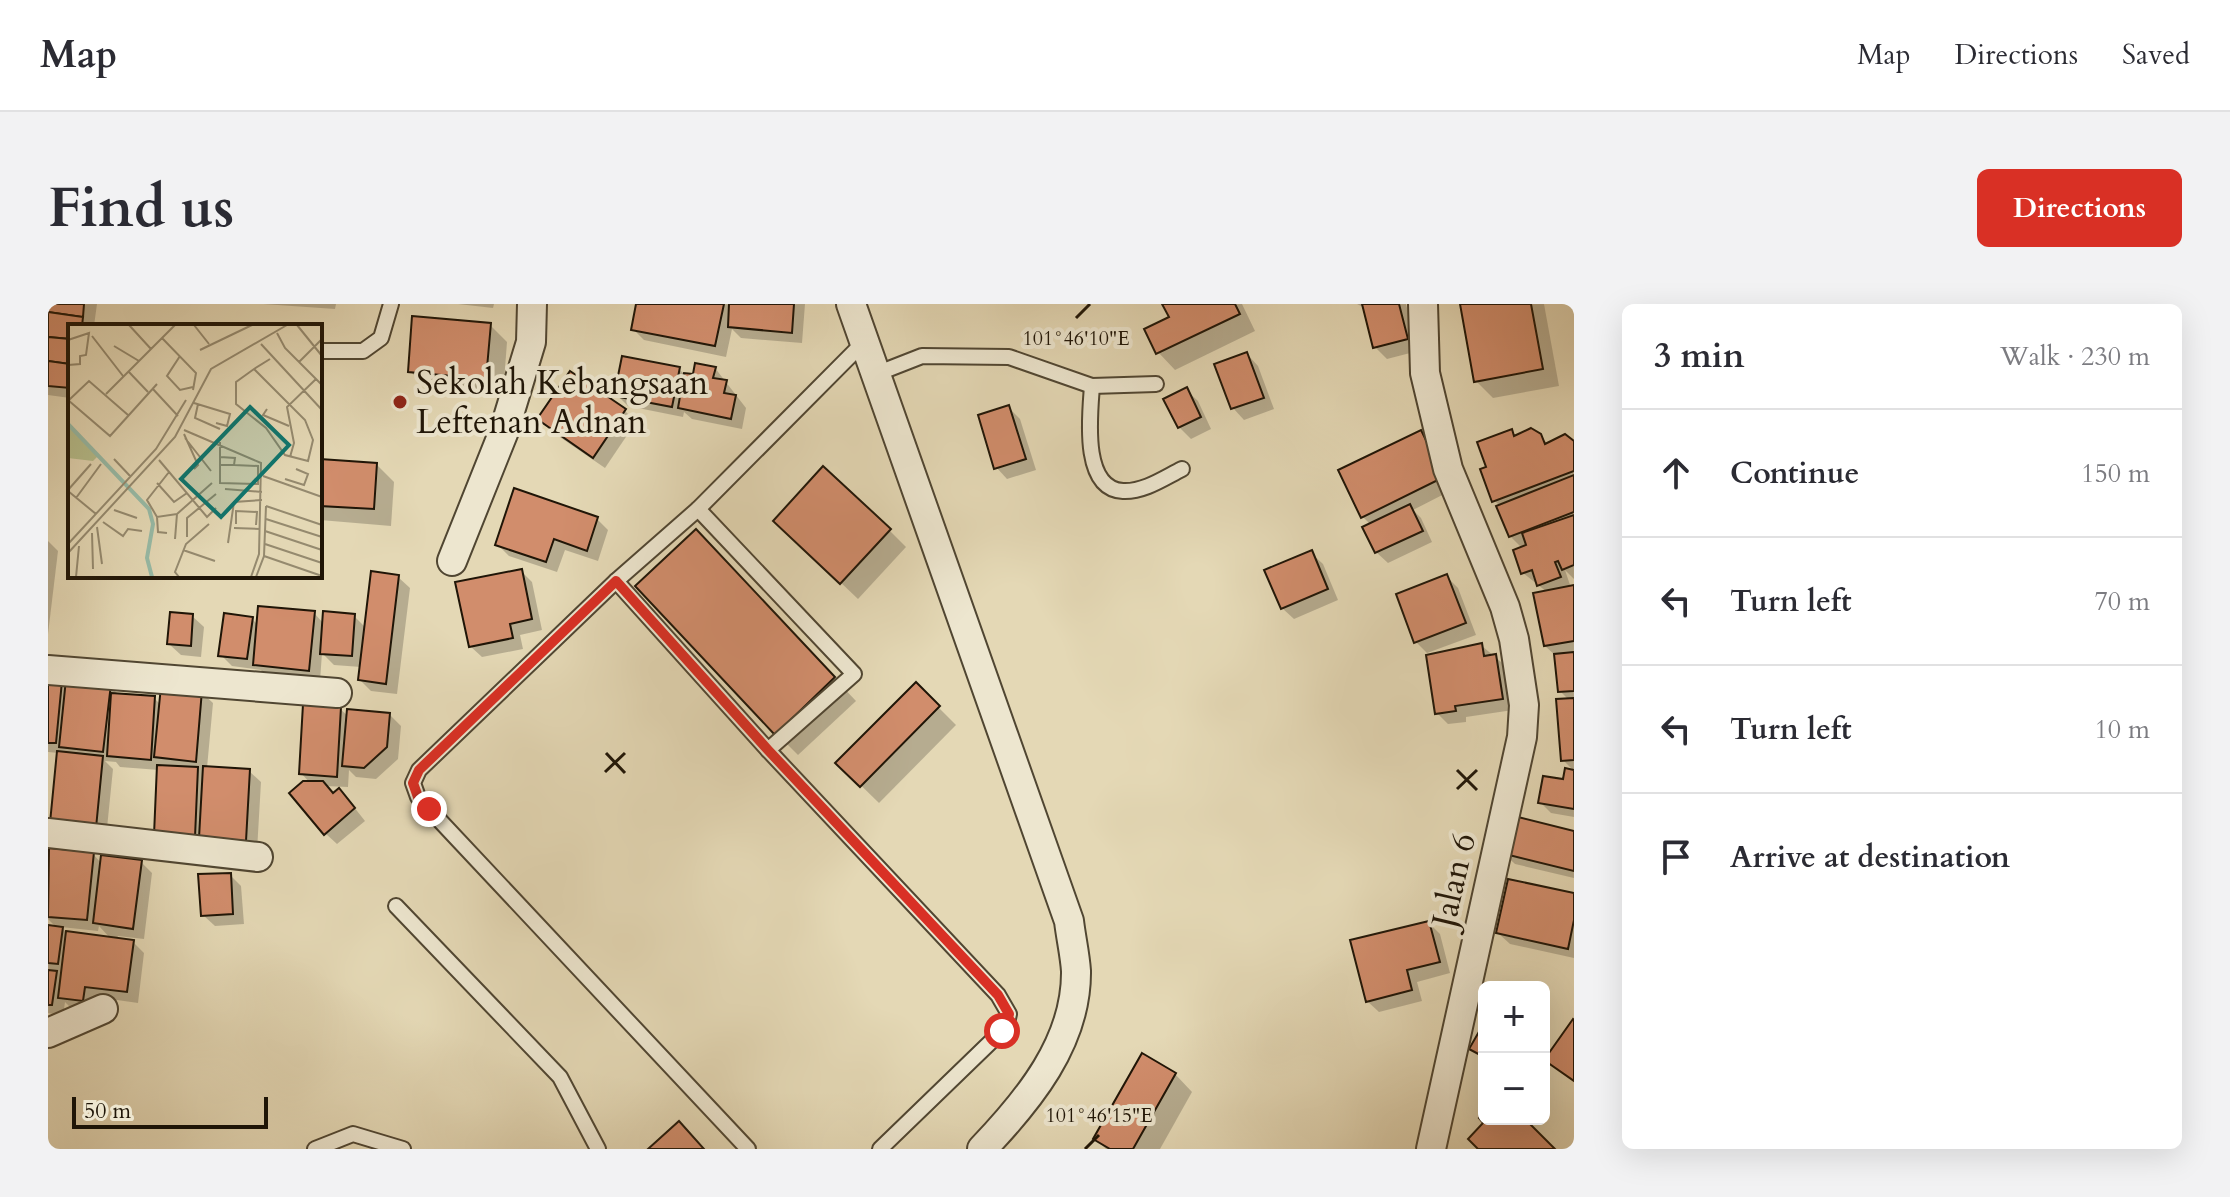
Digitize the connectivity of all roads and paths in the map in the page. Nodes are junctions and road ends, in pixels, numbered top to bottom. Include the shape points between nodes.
1 (391, 304) edge
2 (532, 304) edge
3 (851, 304) edge
4 (1423, 304) edge
5 (864, 342) junction
6 (322, 351) edge
7 (876, 374) junction
8 (1156, 384) dead end
9 (1092, 386) junction
10 (1182, 469) dead end
11 (698, 509) junction
12 (452, 561) dead end
13 (616, 581) junction
14 (48, 670) edge
15 (337, 693) dead end
16 (768, 750) junction
17 (48, 833) edge
18 (258, 857) dead end
19 (396, 906) dead end
20 (103, 1009) dead end
21 (48, 1033) edge
22 (315, 1149) edge
23 (403, 1149) edge
24 (598, 1149) edge
25 (748, 1149) edge
26 (880, 1149) edge
27 (982, 1149) edge
28 (1431, 1149) edge

1 - 6 lane via 381,338 363,351
2 - 12 street via 531,342 504,431
3 - 5 street
4 - 28 street, Jalan 6 via 1425,373 1448,469 1505,607 1524,705 1522,737
5 - 7 street
5 - 11 lane
7 - 9 lane via 922,356 1009,357
7 - 27 street via 1069,921 1076,972 1069,1022 1046,1072
8 - 9 lane
9 - 10 lane via 1088,435 1104,484 1121,491 1144,488
11 - 13 lane
11 - 16 lane via 854,674
13 - 16 lane
13 - 25 lane via 419,770 413,783 418,797
14 - 15 street
16 - 26 lane via 998,995 1009,1014 1002,1031
17 - 18 street
19 - 24 lane via 560,1077
20 - 21 street
22 - 23 lane via 353,1134

